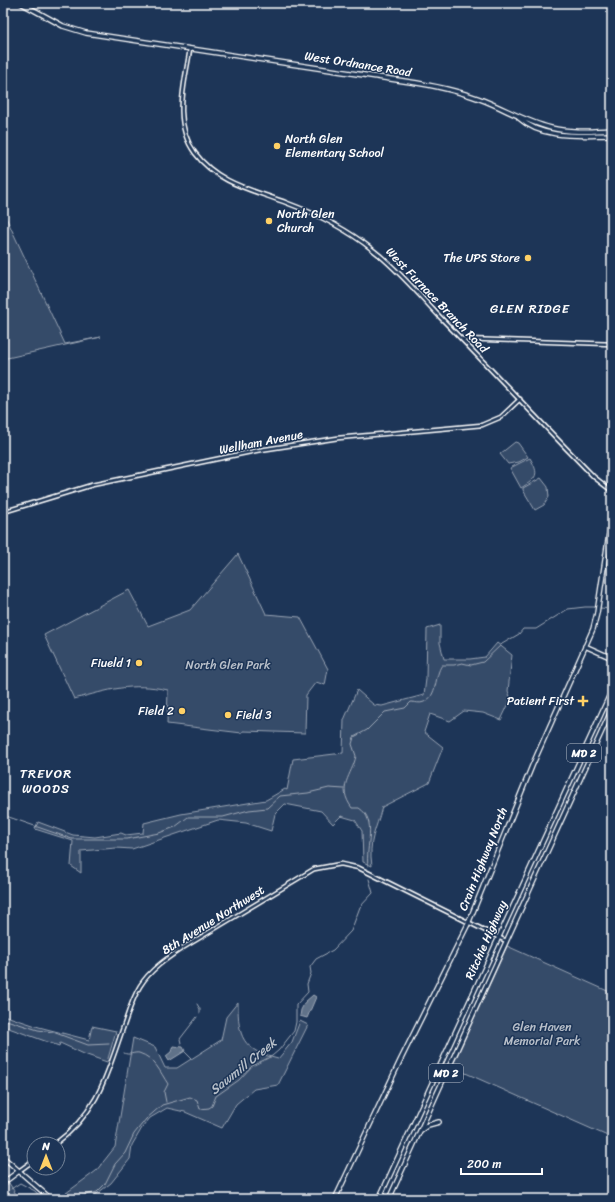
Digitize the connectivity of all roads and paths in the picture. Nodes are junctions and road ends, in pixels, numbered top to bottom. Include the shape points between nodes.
1 (21, 3) edge
2 (190, 49) junction
3 (519, 117) junction
4 (612, 130) edge
5 (612, 135) edge
6 (462, 339) junction
7 (612, 344) edge
8 (520, 399) junction
9 (612, 491) edge
10 (3, 512) edge
11 (612, 514) edge
12 (585, 646) junction
13 (612, 658) edge
14 (612, 690) edge
15 (612, 709) edge
16 (468, 924) junction
17 (498, 938) junction
18 (506, 941) junction
19 (439, 1122) dead end
20 (420, 1131) junction
21 (65, 1136) edge
22 (3, 1157) edge
23 (26, 1166) edge
24 (19, 1171) junction
25 (3, 1183) edge
26 (51, 1199) edge
27 (335, 1199) edge
28 (379, 1199) edge
29 (388, 1199) edge

1 - 2 main road via 70,29
2 - 3 main road, West Ordnance Road via 448,89 487,101
2 - 6 street, West Furnace Branch Road via 181,118 186,137 201,160 228,182 318,216 372,249
3 - 4 main road, West Ordnance Road via 564,130
3 - 5 main road, West Ordnance Road via 537,129 556,133
6 - 7 street
6 - 8 street, West Furnace Branch Road
8 - 9 street, West Furnace Branch Road via 594,477
8 - 10 street, Wellham Avenue via 501,417 482,425 338,438 260,450 92,485
11 - 12 main road, Crain Highway North via 597,613
12 - 13 main road
12 - 16 main road, Crain Highway North via 532,766
14 - 17 main road, Ritchie Highway / MD 2
15 - 18 main road, Ritchie Highway / MD 2
16 - 17 street, 8th Avenue Northwest
16 - 21 street, 8th Avenue Northwest via 359,868 341,864 330,865 306,873 181,949 146,977 131,1004 97,1098 76,1127
16 - 27 main road, Crain Highway North
17 - 18 street, 8th Avenue Northwest
17 - 28 main road, Ritchie Highway / MD 2
18 - 20 main road, Ritchie Highway / MD 2
19 - 20 main road
20 - 29 main road, Ritchie Highway / MD 2
22 - 24 main road
23 - 24 street
24 - 25 main road
24 - 26 main road

